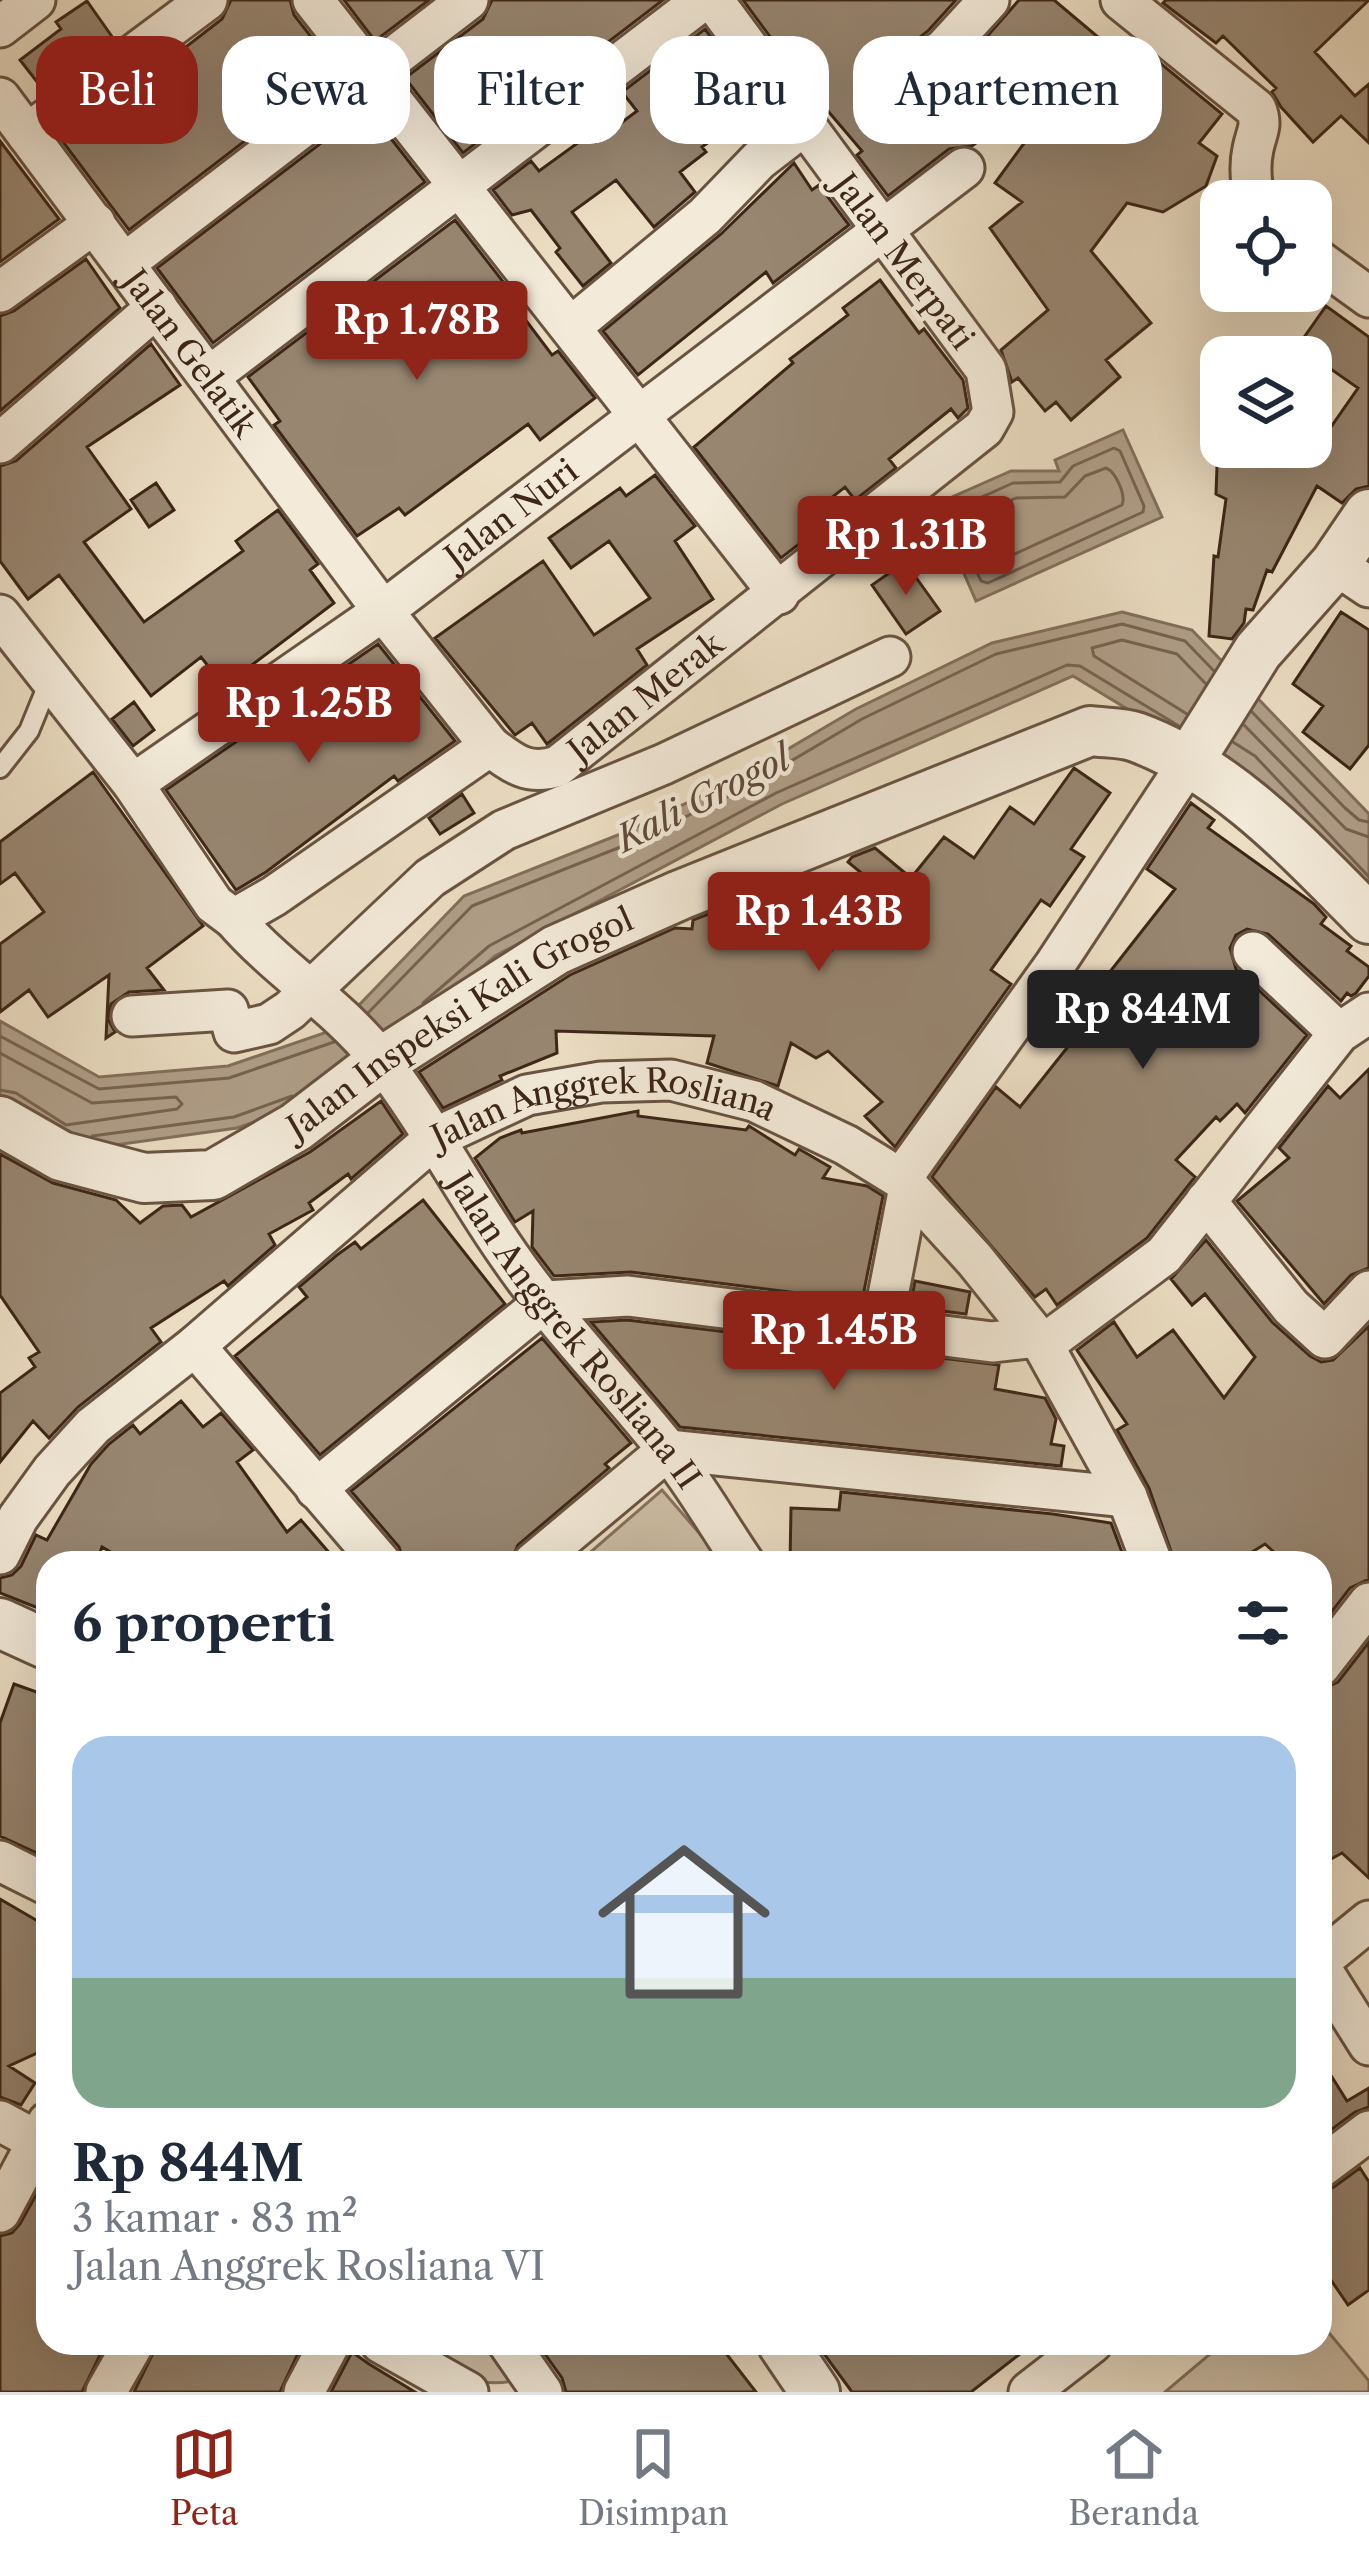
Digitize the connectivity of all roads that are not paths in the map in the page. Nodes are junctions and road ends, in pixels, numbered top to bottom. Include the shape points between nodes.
1 (35, 0) edge
2 (207, 0) edge
3 (314, 0) edge
4 (468, 0) edge
5 (704, 0) edge
6 (713, 0) edge
7 (989, 0) edge
8 (1120, 0) edge
9 (0, 27) edge
10 (342, 36) edge
11 (739, 36) edge
12 (956, 36) edge
13 (410, 45) edge
14 (0, 98) edge
15 (410, 123) edge
16 (27, 134) junction
17 (281, 144) edge
18 (780, 144) edge
19 (816, 144) edge
20 (964, 168) dead end
21 (1251, 180) edge
22 (459, 186) junction
23 (95, 223) junction
24 (880, 230) junction
25 (125, 263) junction
26 (1332, 270) edge
27 (0, 292) edge
28 (1369, 297) edge
29 (157, 307) junction
30 (571, 327) junction
31 (210, 376) junction
32 (993, 412) joint
33 (639, 414) junction
34 (0, 442) edge
35 (1369, 514) edge
36 (1352, 576) edge
37 (779, 595) junction
38 (383, 611) junction
39 (0, 615) edge
40 (890, 657) dead end
41 (50, 677) junction
42 (490, 746) junction
43 (1191, 758) junction
44 (0, 768) edge
45 (133, 784) junction
46 (274, 896) junction
47 (234, 919) junction
48 (1369, 919) edge
49 (1253, 952) dead end
50 (316, 993) junction
51 (132, 1016) dead end
52 (1354, 1023) edge
53 (380, 1060) junction
54 (0, 1121) edge
55 (435, 1138) junction
56 (905, 1183) junction
57 (1206, 1201) junction
58 (1369, 1291) edge
59 (546, 1301) junction
60 (882, 1327) junction
61 (1040, 1341) junction
62 (195, 1346) junction
63 (668, 1450) junction
64 (316, 1490) junction
65 (1126, 1497) junction
66 (369, 1551) edge
67 (547, 1551) edge
68 (736, 1551) edge
69 (1147, 1551) edge
70 (0, 1554) edge
71 (1369, 1603) edge
72 (0, 1623) edge
73 (36, 1640) edge
74 (1332, 1651) edge
75 (0, 1861) edge
76 (36, 1879) edge
77 (1369, 1921) edge
78 (1332, 1953) edge
79 (1332, 1984) edge
80 (1369, 2045) edge
81 (0, 2121) edge
82 (36, 2130) edge
83 (1369, 2131) edge
84 (36, 2143) edge
85 (1332, 2159) edge
86 (0, 2212) edge
87 (127, 2355) edge
88 (324, 2355) edge
89 (402, 2355) edge
90 (513, 2355) edge
91 (1077, 2355) edge
92 (527, 2387) edge
93 (106, 2392) edge
94 (304, 2392) edge
95 (468, 2392) edge
96 (1029, 2392) edge

1 - 9 street
2 - 16 street
3 - 10 street
4 - 13 street
5 - 22 street
6 - 11 street, Jalan Merpati
7 - 12 street
8 - 21 street via 1256,109
14 - 16 street, Jalan Gelatik
15 - 22 street
16 - 23 street, Jalan Gelatik
17 - 25 street
18 - 30 street
19 - 24 street, Jalan Merpati
20 - 24 street, Jalan Nuri
22 - 30 street
22 - 31 street
23 - 25 street, Jalan Gelatik
23 - 27 street
24 - 32 street, Jalan Merpati via 986,370
24 - 33 street, Jalan Nuri
25 - 29 street, Jalan Gelatik
26 - 28 street
29 - 31 street, Jalan Gelatik
29 - 34 street
30 - 33 street
31 - 38 street, Jalan Gelatik
32 - 37 street, Jalan Merak via 985,428
33 - 37 street
33 - 38 street, Jalan Nuri
35 - 36 street
36 - 43 street via 1258,651
37 - 42 street, Jalan Merak via 558,766 534,772
38 - 42 street, Jalan Gelatik
38 - 45 street, Jalan Nuri
39 - 41 street, Jalan Anggrek Rosliana II
40 - 50 street via 504,830 430,878
41 - 44 lane via 28,731
41 - 45 street, Jalan Anggrek Rosliana II
42 - 46 street
43 - 48 street, Jalan Inspeksi Kali Grogol
43 - 53 street, Jalan Inspeksi Kali Grogol via 1133,736 1072,737 556,950
43 - 56 street
45 - 47 street, Jalan Anggrek Rosliana II via 214,904
46 - 47 street
46 - 50 street, Jalan Anggrek Rosliana II via 275,926
47 - 50 street, Jalan Anggrek Rosliana II
49 - 52 street
50 - 51 street via 269,1024 234,1032 227,1010
50 - 53 street, Jalan Anggrek Rosliana II
52 - 57 street
53 - 54 street, Jalan Inspeksi Kali Grogol via 296,1127 213,1175 145,1178 62,1156
53 - 55 street, Jalan Anggrek Rosliana II
55 - 56 street, Jalan Anggrek Rosliana via 526,1095 671,1080 754,1101
55 - 59 street, Jalan Anggrek Rosliana II
55 - 62 street, Jalan Anggrek Rosliana
56 - 60 street
56 - 61 street, Jalan Anggrek Rosliana
57 - 58 street via 1325,1337
57 - 61 street via 1164,1255
59 - 60 street via 628,1296
59 - 63 street, Jalan Anggrek Rosliana II
59 - 64 street
60 - 61 street
61 - 65 street, Jalan Anggrek Rosliana
62 - 64 street
62 - 70 street, Jalan Anggrek Rosliana via 93,1426 52,1471
63 - 65 street
63 - 67 street
63 - 68 street, Jalan Anggrek Rosliana II
64 - 66 street
65 - 69 street, Jalan Anggrek Rosliana
71 - 74 street
72 - 73 street
75 - 76 street
77 - 78 street
79 - 80 street
81 - 82 street
83 - 85 street
84 - 86 street
87 - 93 street
88 - 94 street
89 - 95 street
90 - 92 street
91 - 96 street

